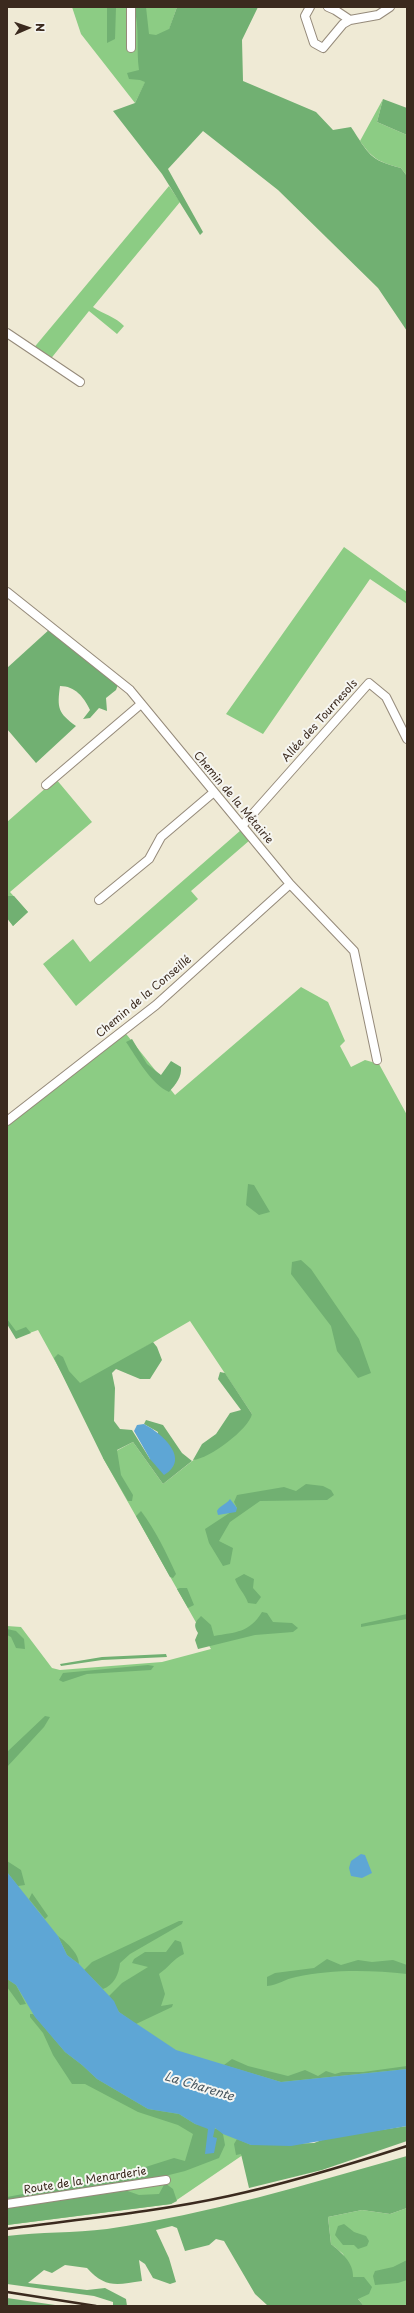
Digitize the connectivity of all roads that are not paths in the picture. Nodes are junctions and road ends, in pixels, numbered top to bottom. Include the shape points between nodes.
1 (131, 7) edge
2 (310, 7) edge
3 (328, 7) edge
4 (390, 7) edge
5 (350, 20) junction
6 (131, 48) dead end
7 (7, 333) edge
8 (80, 382) dead end
9 (7, 592) edge
10 (141, 704) junction
11 (407, 739) edge
12 (46, 785) dead end
13 (214, 792) junction
14 (242, 826) junction
15 (290, 884) junction
16 (99, 900) dead end
17 (377, 1060) dead end
18 (7, 1121) edge
19 (166, 2180) dead end
20 (7, 2204) edge

1 - 6 street
2 - 5 street via 306,16 314,42 323,48 343,24
3 - 5 street
4 - 5 street via 378,15
7 - 8 street
9 - 10 street, Chemin de la Métairie via 130,690
10 - 12 street
10 - 13 street, Chemin de la Métairie
11 - 14 street, Allée des Tournesols via 386,697 369,683
13 - 14 street, Chemin de la Métairie
13 - 16 street via 161,837 149,859
14 - 15 street, Chemin de la Métairie
15 - 17 street, Chemin de la Métairie via 354,951
15 - 18 street, Chemin de la Conseillé via 156,1005
19 - 20 street, Route de la Menarderie

